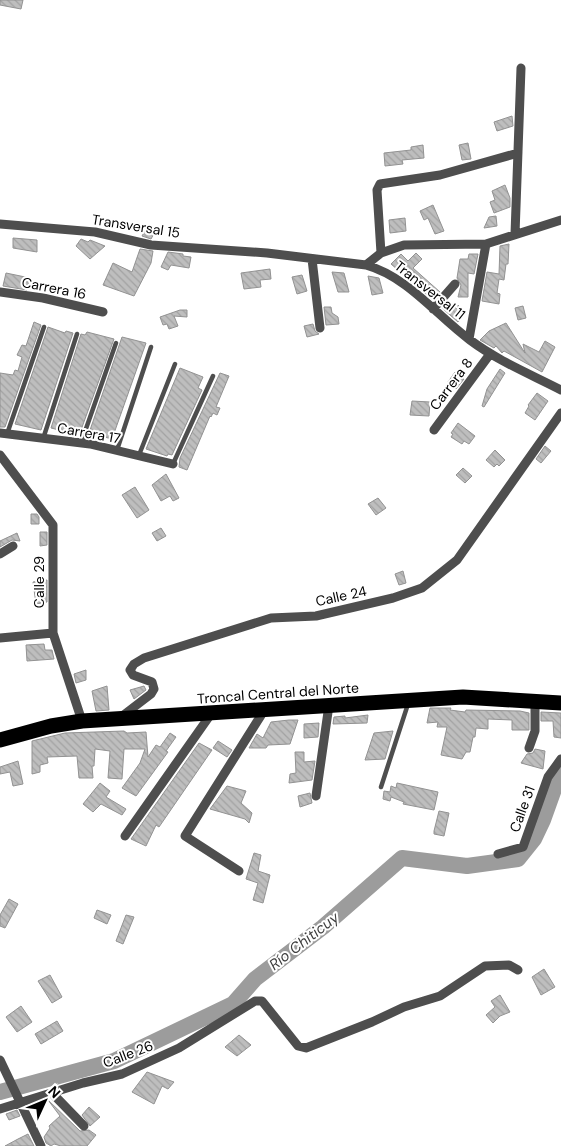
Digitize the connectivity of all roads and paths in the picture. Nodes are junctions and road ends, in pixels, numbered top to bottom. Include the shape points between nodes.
1 (521, 68) dead end
2 (518, 153) junction
3 (561, 220) edge
4 (0, 224) edge
5 (515, 234) junction
6 (486, 244) junction
7 (267, 253) joint
8 (381, 253) junction
9 (312, 258) junction
10 (366, 265) junction
11 (455, 284) dead end
12 (0, 292) edge
13 (433, 309) junction
14 (103, 312) dead end
15 (44, 327) dead end
16 (320, 328) dead end
17 (77, 334) dead end
18 (469, 340) junction
19 (116, 343) dead end
20 (151, 347) dead end
21 (490, 354) junction
22 (176, 364) dead end
23 (213, 376) dead end
24 (561, 390) edge
25 (561, 413) edge
26 (434, 430) dead end
27 (4, 434) edge
28 (43, 439) junction
29 (81, 443) junction
30 (117, 451) junction
31 (0, 455) edge
32 (139, 456) junction
33 (173, 464) joint
34 (13, 546) dead end
35 (0, 554) edge
36 (53, 633) junction
37 (0, 638) edge
38 (410, 700) junction
39 (536, 702) junction
40 (561, 703) edge
41 (329, 704) junction
42 (265, 710) junction
43 (211, 714) junction
44 (119, 719) junction
45 (82, 721) junction
46 (0, 740) edge
47 (529, 748) dead end
48 (561, 759) edge
49 (381, 787) dead end
50 (316, 796) dead end
51 (125, 836) dead end
52 (498, 854) dead end
53 (240, 871) dead end
54 (518, 970) dead end
55 (0, 1060) edge
56 (52, 1093) junction
57 (19, 1100) junction
58 (0, 1109) edge
59 (84, 1126) dead end
60 (41, 1146) edge

1 - 2 street
2 - 5 street
2 - 8 street via 440,174 380,184 377,190
3 - 5 street
4 - 7 street, Transversal 15 via 95,232 151,245
5 - 6 street
6 - 8 street via 404,244
6 - 18 street
7 - 9 street, Transversal 11
8 - 10 street
9 - 10 street, Transversal 11
9 - 16 street
10 - 13 street, Transversal 11 via 380,269 408,286
11 - 13 street
12 - 14 street, Carrera 16
13 - 18 street, Transversal 11
15 - 27 lane
17 - 28 lane
18 - 21 street, Transversal 11
19 - 29 lane
20 - 30 lane
21 - 24 street, Transversal 11
21 - 26 street, Carrera 8
22 - 32 lane
23 - 33 lane
25 - 44 street, Calle 24 via 457,560 422,588 316,616 271,618 144,658 130,670 133,675 152,682 154,689
27 - 28 street, Carrera 17
28 - 29 street, Carrera 17
29 - 30 street, Carrera 17
30 - 32 street, Carrera 17
31 - 36 street, Calle 29 via 53,525
32 - 33 street, Carrera 17
34 - 35 street
36 - 37 street
36 - 45 street, Calle 29
38 - 39 highway, Troncal Central del Norte via 462,698
38 - 41 highway, Troncal Central del Norte
38 - 49 lane
39 - 40 highway, Troncal Central del Norte
39 - 47 street via 535,731
41 - 42 highway, Troncal Central del Norte
41 - 50 street
42 - 43 highway, Troncal Central del Norte
42 - 53 street via 185,836
43 - 44 highway, Troncal Central del Norte
43 - 51 street
44 - 45 highway, Troncal Central del Norte
45 - 46 highway, Troncal Central del Norte
48 - 52 street, Calle 31 via 548,777 523,847
54 - 56 street, Calle 26 via 509,964 485,966 440,996 302,1047 262,1001 254,1001 179,1048 122,1074
55 - 57 street
56 - 57 street, Calle 26
56 - 59 street
57 - 58 street, Calle 26
57 - 60 street

